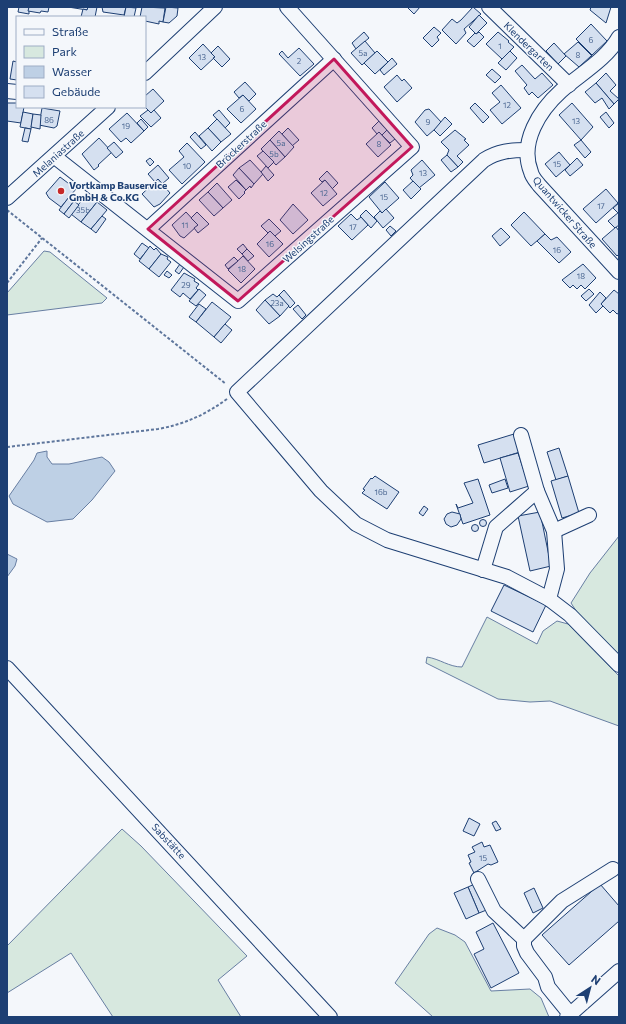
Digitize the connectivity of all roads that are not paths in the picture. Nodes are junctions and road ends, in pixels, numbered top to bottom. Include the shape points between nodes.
1 (215, 7) edge
2 (287, 7) edge
3 (489, 7) edge
4 (619, 37) edge
5 (334, 59) junction
6 (146, 72) edge
7 (569, 85) junction
8 (106, 108) edge
9 (527, 150) junction
10 (55, 157) junction
11 (7, 198) edge
12 (148, 229) junction
13 (619, 272) edge
14 (521, 435) dead end
15 (537, 491) junction
16 (589, 515) dead end
17 (554, 531) junction
18 (483, 570) junction
19 (549, 599) junction
20 (619, 665) edge
21 (7, 668) edge
22 (613, 869) dead end
23 (478, 879) dead end
24 (524, 939) junction
25 (619, 971) edge
26 (569, 1016) edge
27 (330, 1017) edge

1 - 6 street
2 - 5 street, Welsingstraße
3 - 7 street, Klendergarten
4 - 7 street, Quantwicker Straße via 604,55
5 - 12 street, Bröckerstraße
5 - 12 street, Welsingstraße via 412,146 238,301
7 - 9 street, Quantwicker Straße via 548,105 536,124
8 - 10 street, Melaniastraße
9 - 13 street, Quantwicker Straße via 531,172 539,185
9 - 18 street via 505,151 484,160 237,392 321,491 356,524 387,540
10 - 11 street, Melaniastraße
10 - 12 street, Welsingstraße
14 - 15 street
15 - 17 street
15 - 18 street via 496,527
16 - 17 street
17 - 19 street via 557,569
18 - 19 street via 507,578
19 - 20 street via 570,615
21 - 27 street, Sabstätte
22 - 24 street via 562,901
23 - 24 street via 494,911
24 - 26 street via 527,953
25 - 26 street

